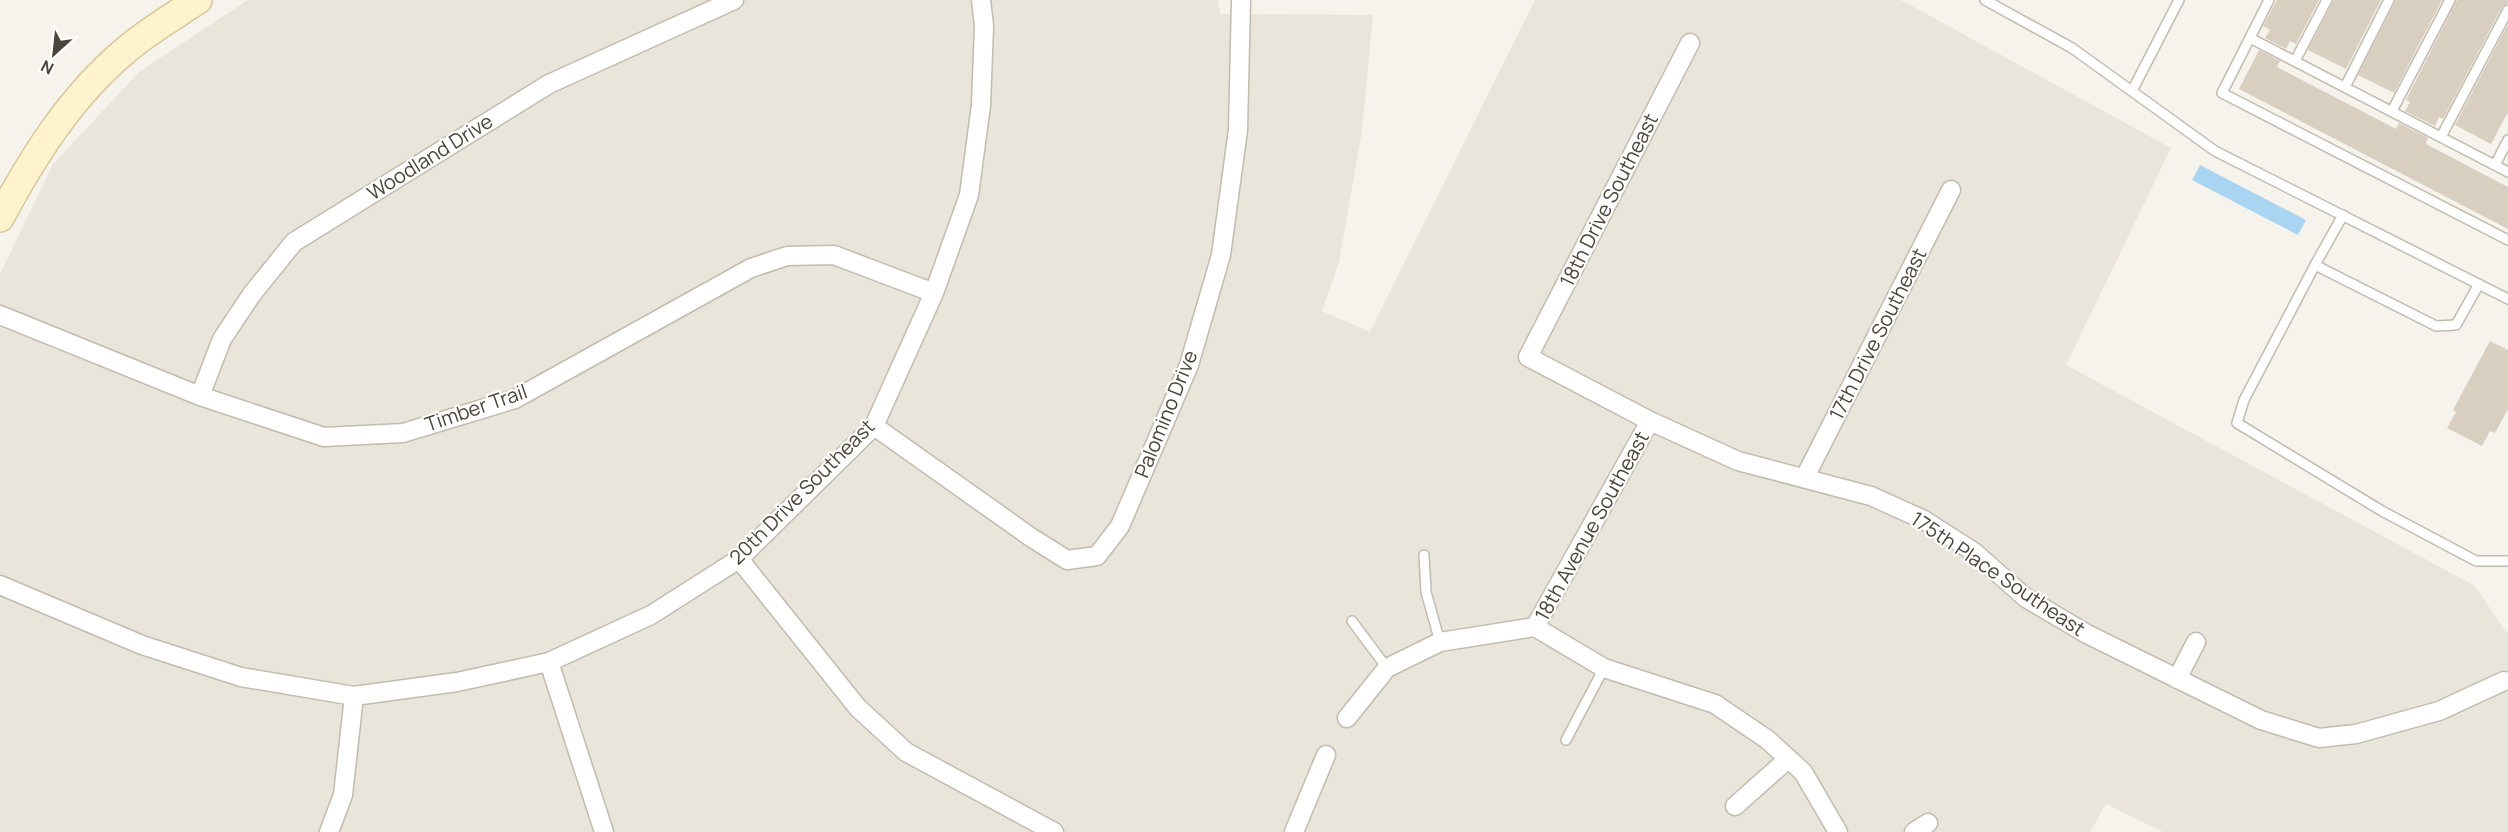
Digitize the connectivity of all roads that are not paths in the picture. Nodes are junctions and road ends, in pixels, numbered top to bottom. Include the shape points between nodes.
1 (198, 0) edge
2 (734, 0) edge
3 (981, 0) edge
4 (1241, 0) edge
5 (1985, 0) edge
6 (2179, 0) edge
7 (2269, 0) edge
8 (2327, 0) edge
9 (2389, 0) edge
10 (2450, 0) edge
11 (2508, 10) edge
12 (2250, 38) junction
13 (1690, 43) dead end
14 (2295, 61) junction
15 (2345, 87) junction
16 (2132, 91) junction
17 (2392, 111) junction
18 (2441, 137) junction
19 (2508, 140) edge
20 (2495, 165) junction
21 (2508, 172) edge
22 (1951, 190) dead end
23 (2343, 215) junction
24 (0, 218) edge
25 (2508, 240) edge
26 (2315, 266) junction
27 (2478, 284) junction
28 (934, 294) junction
29 (2508, 298) edge
30 (0, 315) edge
31 (1528, 357) joint
32 (200, 396) junction
33 (1650, 421) junction
34 (874, 426) junction
35 (1805, 477) junction
36 (1424, 555) dead end
37 (740, 559) junction
38 (2508, 561) edge
39 (0, 585) edge
40 (1352, 621) dead end
41 (1535, 627) junction
42 (1440, 642) junction
43 (2196, 642) dead end
44 (549, 662) junction
45 (1387, 668) junction
46 (1604, 668) junction
47 (2177, 679) junction
48 (2507, 679) edge
49 (354, 696) junction
50 (1347, 718) dead end
51 (1566, 740) dead end
52 (1326, 755) dead end
53 (1788, 759) junction
54 (1735, 806) dead end
55 (329, 832) edge
56 (604, 832) edge
57 (1054, 832) edge
58 (1294, 832) edge
59 (1838, 832) edge

1 - 24 street via 126,49 69,106 26,169
2 - 32 street, Woodland Drive via 549,84 294,242 222,339
3 - 28 street, 20th Drive Southeast via 981,105 969,195
4 - 34 street, Palomino Drive via 1238,130 1221,255 1189,365 1120,526 1097,556 1067,560
5 - 16 lane via 2072,48
6 - 16 lane
7 - 12 lane
8 - 14 lane
9 - 15 lane
10 - 17 lane
11 - 18 lane
12 - 14 lane
12 - 25 lane via 2222,93
13 - 31 street, 18th Drive Southeast
14 - 15 lane
15 - 17 lane
16 - 23 lane via 2215,151
17 - 18 lane
18 - 20 lane
19 - 20 lane
20 - 21 lane
22 - 35 street, 17th Drive Southeast
23 - 26 lane
23 - 27 lane
26 - 27 lane via 2436,326 2456,325
26 - 38 lane via 2244,400 2237,423 2382,511 2476,561
27 - 29 lane
28 - 32 street, Timber Trail via 834,255 787,256 751,268 515,399 403,433 324,436
28 - 34 street, 20th Drive Southeast
30 - 32 street, Timber Trail
31 - 33 street, 175th Place Southeast
33 - 35 street, 175th Place Southeast via 1738,461
33 - 41 street, 18th Avenue Southeast
34 - 37 street, 20th Drive Southeast
35 - 47 street, 175th Place Southeast via 1871,496 1924,520 1974,552 2026,598
36 - 42 lane via 1426,592
37 - 44 street, 20th Drive Southeast via 651,615
37 - 57 street via 858,708 906,752
39 - 49 street, 20th Drive Southeast via 142,645 241,677
40 - 45 lane
41 - 42 street, 18th Avenue Southeast
41 - 46 street
42 - 45 street, 18th Avenue Southeast
43 - 47 street
44 - 49 street, 20th Drive Southeast via 457,682
44 - 56 street
45 - 50 street, 18th Avenue Southeast
46 - 51 lane
46 - 53 street via 1715,704 1768,740
47 - 48 street, 175th Place Southeast via 2262,720 2319,738 2355,734 2439,711
49 - 55 street via 343,795
52 - 58 street
53 - 54 street
53 - 59 street via 1803,772

